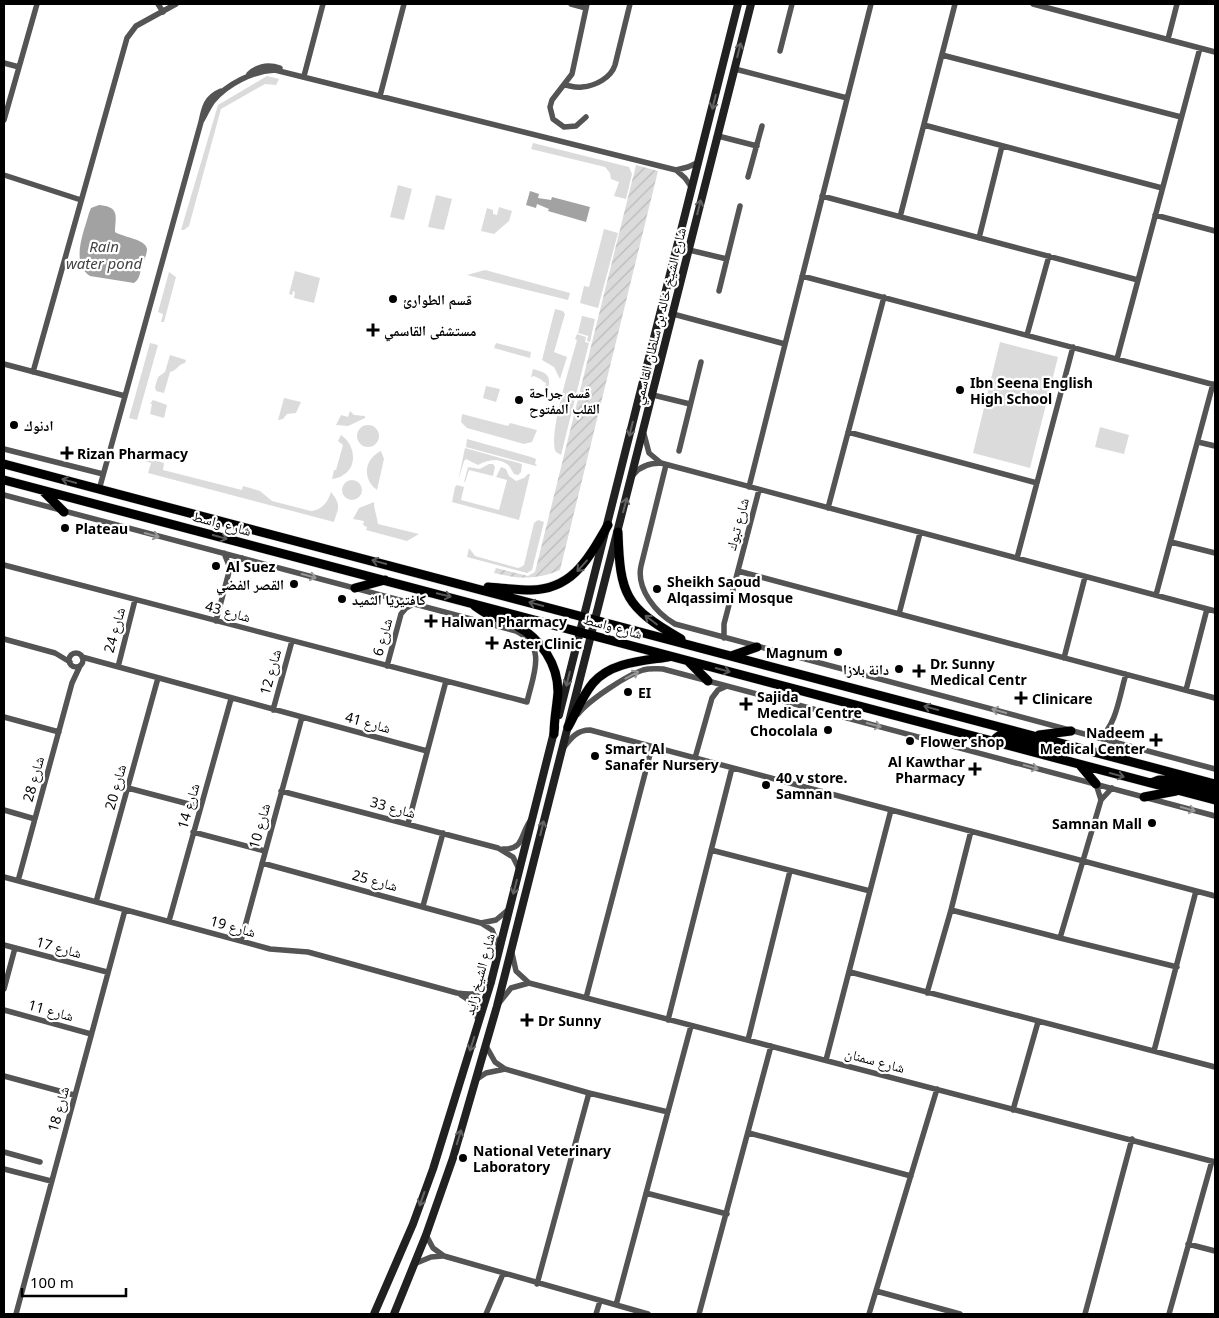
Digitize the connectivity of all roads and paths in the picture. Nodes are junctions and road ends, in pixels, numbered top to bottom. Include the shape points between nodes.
1 (37, 4) edge
2 (158, 4) edge
3 (176, 4) edge
4 (404, 4) edge
5 (572, 4) edge
6 (630, 4) edge
7 (751, 4) edge
8 (792, 4) edge
9 (871, 4) edge
10 (955, 4) edge
11 (1033, 4) edge
12 (1177, 4) edge
13 (322, 5) edge
14 (586, 6) edge
15 (736, 6) edge
16 (163, 12) junction
17 (1168, 39) junction
18 (1200, 48) junction
19 (780, 51) dead end
20 (1215, 52) edge
21 (942, 55) junction
22 (4, 63) edge
23 (19, 67) junction
24 (735, 69) junction
25 (304, 76) junction
26 (565, 85) junction
27 (380, 96) junction
28 (847, 98) junction
29 (586, 117) dead end
30 (1181, 118) junction
31 (4, 120) edge
32 (924, 125) junction
33 (762, 126) dead end
34 (718, 136) junction
35 (703, 144) junction
36 (757, 146) junction
37 (1002, 146) junction
38 (699, 162) junction
39 (676, 170) junction
40 (4, 175) edge
41 (707, 175) junction
42 (748, 177) dead end
43 (692, 188) junction
44 (1162, 188) junction
45 (822, 196) junction
46 (81, 200) junction
47 (740, 206) dead end
48 (1155, 215) junction
49 (900, 217) junction
50 (1215, 231) edge
51 (978, 238) junction
52 (689, 250) junction
53 (1049, 256) junction
54 (727, 259) junction
55 (802, 276) junction
56 (1138, 280) junction
57 (719, 291) dead end
58 (884, 297) junction
59 (673, 314) junction
60 (1027, 335) junction
61 (785, 344) junction
62 (1073, 348) junction
63 (1117, 359) junction
64 (701, 362) dead end
65 (4, 364) edge
66 (33, 372) junction
67 (1214, 385) edge
68 (653, 395) junction
69 (125, 396) junction
70 (690, 404) junction
71 (848, 432) junction
72 (644, 433) junction
73 (1198, 442) junction
74 (1215, 446) edge
75 (4, 449) edge
76 (678, 451) dead end
77 (4, 464) edge
78 (663, 464) junction
79 (103, 474) junction
80 (632, 475) junction
81 (4, 480) edge
82 (1037, 483) junction
83 (749, 487) junction
84 (42, 490) junction
85 (99, 490) junction
86 (759, 490) junction
87 (4, 495) edge
88 (828, 508) junction
89 (64, 512) junction
90 (608, 525) junction
91 (618, 532) junction
92 (920, 533) junction
93 (1171, 542) junction
94 (1215, 553) edge
95 (224, 554) junction
96 (242, 558) junction
97 (1017, 558) junction
98 (4, 565) edge
99 (230, 568) junction
100 (738, 571) junction
101 (1085, 576) junction
102 (385, 580) junction
103 (355, 588) junction
104 (480, 589) junction
105 (1156, 595) junction
106 (396, 599) junction
107 (135, 600) junction
108 (469, 602) junction
109 (413, 604) junction
110 (1207, 609) junction
111 (1215, 611) edge
112 (401, 614) junction
113 (899, 614) junction
114 (583, 617) junction
115 (596, 620) junction
116 (216, 621) junction
117 (724, 624) junction
118 (580, 632) junction
119 (525, 633) junction
120 (710, 634) junction
121 (592, 635) junction
122 (724, 638) junction
123 (4, 639) edge
124 (292, 641) junction
125 (692, 646) junction
126 (757, 647) junction
127 (55, 653) junction
128 (74, 654) junction
129 (731, 656) junction
130 (82, 657) junction
131 (673, 657) junction
132 (1064, 658) junction
133 (99, 661) junction
134 (687, 661) junction
135 (71, 664) junction
136 (81, 665) junction
137 (387, 666) junction
138 (118, 667) junction
139 (1126, 674) junction
140 (158, 678) junction
141 (708, 681) junction
142 (446, 682) junction
143 (72, 683) junction
144 (727, 686) junction
145 (1186, 690) junction
146 (231, 698) junction
147 (712, 698) junction
148 (1215, 698) edge
149 (273, 710) junction
150 (4, 717) edge
151 (302, 717) junction
152 (1111, 727) junction
153 (568, 728) junction
154 (1071, 730) junction
155 (59, 732) junction
156 (554, 734) junction
157 (1035, 736) junction
158 (1099, 738) junction
159 (1116, 742) junction
160 (999, 744) junction
161 (652, 747) junction
162 (1078, 747) junction
163 (563, 748) junction
164 (427, 751) junction
165 (695, 758) junction
166 (1130, 762) junction
167 (1080, 765) junction
168 (732, 768) junction
169 (1215, 769) edge
170 (1096, 784) junction
171 (1151, 784) junction
172 (1215, 784) edge
173 (128, 788) junction
174 (1112, 788) junction
175 (281, 791) junction
176 (1179, 791) junction
177 (1215, 793) edge
178 (1144, 797) junction
179 (1101, 800) junction
180 (1215, 800) edge
181 (200, 807) junction
182 (4, 810) edge
183 (891, 810) junction
184 (1215, 816) edge
185 (532, 818) junction
186 (35, 819) junction
187 (408, 824) junction
188 (971, 831) junction
189 (193, 832) junction
190 (443, 833) junction
191 (498, 848) junction
192 (711, 850) junction
193 (265, 851) junction
194 (1083, 861) junction
195 (262, 863) junction
196 (519, 871) junction
197 (790, 871) junction
198 (4, 877) edge
199 (18, 881) junction
200 (870, 891) junction
201 (1196, 891) junction
202 (1215, 896) edge
203 (96, 902) junction
204 (423, 906) junction
205 (509, 909) junction
206 (125, 910) junction
207 (950, 910) junction
208 (170, 921) junction
209 (481, 923) junction
210 (1060, 938) junction
211 (241, 941) junction
212 (4, 945) edge
213 (500, 947) junction
214 (15, 948) junction
215 (511, 951) junction
216 (1176, 967) junction
217 (107, 972) junction
218 (850, 972) junction
219 (491, 982) junction
220 (529, 983) junction
221 (4, 989) edge
222 (457, 993) junction
223 (927, 993) junction
224 (586, 998) junction
225 (497, 1006) junction
226 (4, 1010) edge
227 (668, 1020) junction
228 (1038, 1022) junction
229 (478, 1024) junction
230 (692, 1026) junction
231 (91, 1034) junction
232 (748, 1040) junction
233 (486, 1046) junction
234 (772, 1046) junction
235 (1154, 1051) junction
236 (826, 1060) junction
237 (1215, 1067) edge
238 (505, 1069) junction
239 (4, 1076) edge
240 (477, 1080) junction
241 (936, 1089) junction
242 (589, 1093) junction
243 (74, 1095) junction
244 (1013, 1110) junction
245 (668, 1112) junction
246 (749, 1133) junction
247 (1132, 1139) junction
248 (4, 1152) edge
249 (1214, 1161) edge
250 (40, 1162) dead end
251 (4, 1169) edge
252 (911, 1176) junction
253 (52, 1181) junction
254 (646, 1193) junction
255 (727, 1214) junction
256 (426, 1235) junction
257 (1188, 1244) junction
258 (1215, 1252) edge
259 (444, 1256) junction
260 (414, 1264) junction
261 (503, 1274) junction
262 (537, 1284) junction
263 (876, 1291) junction
264 (600, 1300) junction
265 (616, 1305) junction
266 (16, 1314) edge
267 (374, 1314) edge
268 (394, 1314) edge
269 (486, 1314) edge
270 (596, 1314) edge
271 (648, 1314) edge
272 (699, 1314) edge
273 (869, 1314) edge
274 (960, 1314) edge
275 (1085, 1314) edge
276 (1169, 1314) edge

1 - 23 street
2 - 16 street
3 - 16 street
4 - 27 street
5 - 14 street
6 - 26 street via 612,73 579,88
24 -> 7 main road, شارع الشيخ خالد بن سلطان القاسمي
8 - 19 street
9 - 28 street
10 - 21 street
11 - 17 street
12 - 17 street
13 - 25 street
14 - 26 street via 572,74
15 -> 35 main road, شارع الشيخ خالد بن سلطان القاسمي
16 - 46 street via 136,26 130,33
17 - 18 street
18 - 20 street
18 - 30 street
21 - 30 street
21 - 32 street
22 - 23 street
23 - 31 street
24 - 28 street
24 - 34 main road, شارع الشيخ خالد بن سلطان القاسمي
25 - 27 street
25 - 69 street via 269,70 246,77 208,100
26 - 29 street via 552,100 553,119 570,128 582,123
27 - 39 street
28 - 45 street
30 - 44 street
32 - 37 street
32 - 49 street
33 - 36 street
34 - 36 street
34 - 41 main road, شارع الشيخ خالد بن سلطان القاسمي
35 - 38 main road, شارع الشيخ خالد بن سلطان القاسمي
35 - 41 main road via 702,172
36 - 42 street
37 - 44 street
37 - 51 street
38 - 39 street
38 - 43 main road, شارع الشيخ خالد بن سلطان القاسمي
39 - 43 street
40 - 46 street
52 -> 41 main road, شارع الشيخ خالد بن سلطان القاسمي
43 -> 90 main road, شارع الشيخ خالد بن سلطان القاسمي
44 - 48 street
45 - 49 street
45 - 55 street
46 - 66 street
47 - 54 street
48 - 50 street
48 - 56 street
49 - 51 street
51 - 53 street
52 - 54 street
52 - 59 main road, شارع الشيخ خالد بن سلطان القاسمي
53 - 56 street
53 - 60 street
54 - 57 street
55 - 58 street
55 - 61 street
56 - 63 street
58 - 60 street
58 - 71 street
59 - 61 street
59 - 68 main road, شارع الشيخ خالد بن سلطان القاسمي
60 - 62 street
61 - 83 street
62 - 63 street
62 - 82 street
63 - 67 street
64 - 70 street
65 - 66 street
66 - 69 street
67 - 73 street
68 - 70 street
68 - 72 main road, شارع الشيخ خالد بن سلطان القاسمي
69 - 79 street
70 - 76 street
71 - 82 street
71 - 88 street
72 - 78 street via 649,453
72 - 80 main road, شارع الشيخ خالد بن سلطان القاسمي
73 - 74 street
73 - 93 street
75 - 79 street
85 -> 77 main road, شارع واسط
78 - 80 street via 648,464
78 - 83 street
78 - 120 street via 641,566 641,583 655,608 668,620
79 - 85 street
91 -> 80 main road, شارع الشيخ خالد بن سلطان القاسمي
81 - 84 main road, شارع واسط
82 - 97 street
83 - 86 street
84 - 89 main road
84 -> 102 main road, شارع واسط
104 -> 85 main road, شارع واسط
86 - 88 street
86 - 100 street, شارع تبوك
87 - 89 street
88 - 92 street
89 -> 95 street
90 -> 104 main road via 584,564 564,581 540,589
90 - 114 main road, شارع الشيخ خالد بن سلطان القاسمي
91 - 115 main road, شارع الشيخ خالد بن سلطان القاسمي
125 -> 91 main road via 651,621 634,605 622,582
92 - 97 street
92 - 113 street
93 - 94 street
93 - 105 street
95 - 96 street
95 - 99 street
96 - 99 street
96 -> 103 street
97 - 101 street
98 - 107 street, شارع 43
99 - 116 street
100 - 113 street
100 - 117 street, شارع تبوك
101 - 105 street
101 - 132 street
102 - 103 main road
102 -> 108 main road, شارع واسط
103 - 106 street
114 -> 104 main road, شارع واسط
105 - 110 street
106 - 109 street
106 - 112 street, شارع 6
107 - 116 street, شارع 43
107 - 138 street, شارع 24
108 - 118 main road, شارع واسط
108 - 119 main road
109 - 112 street, شارع 6
109 - 119 street
110 - 111 street
110 - 145 street
112 - 137 street, شارع 6
113 - 132 street
114 - 115 main road, شارع واسط
114 - 118 main road, شارع الشيخ خالد بن سلطان القاسمي
115 - 121 main road, شارع الشيخ خالد بن سلطان القاسمي
115 - 125 main road, شارع واسط
116 - 124 street, شارع 43
117 - 120 street
117 - 122 street, شارع تبوك
118 - 121 main road, شارع واسط
118 -> 156 main road, شارع الشيخ زايد
119 - 142 street, شارع 43 via 537,657 527,702
119 - 156 main road via 542,647 556,676 558,692
120 - 122 street
121 - 131 main road, شارع واسط
121 - 153 main road, شارع الشيخ زايد
122 - 126 street
123 - 127 street
124 - 137 street, شارع 43
124 - 149 street, شارع 12
125 - 129 main road, شارع واسط
126 - 129 main road
154 -> 126 street
127 - 128 street
127 - 135 street
128 - 130 street
128 - 135 street via 70,657
157 -> 129 main road, شارع واسط
130 - 133 street, شارع 41
130 - 136 street
131 - 134 main road, شارع واسط
131 - 153 main road via 632,662 597,678 587,690
132 - 139 street
133 - 136 street
133 - 138 street, شارع 41
134 - 141 main road
134 -> 160 main road, شارع واسط
135 - 136 street
135 - 143 street, شارع 28
136 - 143 street, شارع 28
137 - 142 street, شارع 43
138 - 140 street, شارع 41
139 - 145 street
139 - 152 street
140 - 146 street, شارع 41
140 - 173 street, شارع 20
141 - 144 street
141 - 147 street
153 -> 141 street via 588,704 642,670 663,669
142 - 164 street
143 - 155 street, شارع 28
144 - 147 street
144 -> 170 street
145 - 148 street
146 - 149 street, شارع 41
146 - 181 street, شارع 14
147 - 165 street
149 - 151 street, شارع 41
150 - 155 street
151 - 164 street, شارع 41
151 - 175 street, شارع 10
152 - 158 street
152 - 159 street
153 - 163 main road, شارع الشيخ زايد
154 - 157 main road
154 - 158 street
155 - 186 street, شارع 28
156 - 185 main road, شارع الشيخ زايد
157 - 162 main road, شارع واسط
158 - 159 street
159 - 166 street
159 - 169 street
160 - 162 main road via 996,738 1000,735 1058,750
160 - 167 main road, شارع واسط
161 - 163 street via 586,730 576,733
161 - 165 street
161 - 224 street
162 - 166 main road, شارع واسط
215 -> 163 main road, شارع الشيخ زايد
164 - 187 street
165 - 168 street
166 - 172 main road, شارع واسط
167 - 170 main road
167 -> 171 main road, شارع واسط
168 - 183 street
168 - 192 street
170 - 174 street
170 - 179 street
171 - 176 main road, شارع واسط
171 - 177 main road via 1167,780
173 - 181 street
173 - 203 street, شارع 20
174 - 178 street
174 - 179 street
175 - 187 street, شارع 33
175 - 193 street, شارع 10
176 - 178 main road
176 - 180 main road, شارع واسط
178 -> 184 street
179 - 194 street
181 - 189 street, شارع 14
182 - 186 street
183 - 188 street
183 - 200 street
185 - 191 street via 518,846
185 - 196 main road, شارع الشيخ زايد
186 - 199 street, شارع 28
187 - 190 street, شارع 33
188 - 194 street
188 - 207 street
189 - 193 street
189 - 208 street, شارع 14
190 - 191 street, شارع 33
190 - 204 street
191 - 196 street, شارع 33 via 513,856
192 - 197 street
192 - 227 street
193 - 195 street, شارع 10
194 - 201 street
194 - 210 street
195 - 204 street, شارع 25
195 - 211 street, شارع 10
196 -> 205 main road, شارع الشيخ زايد
197 - 200 street
197 - 232 street
198 - 199 street, شارع 19
199 - 203 street, شارع 19
200 - 218 street
201 - 202 street
201 - 216 street
203 - 206 street, شارع 19
204 - 209 street, شارع 25
205 - 209 street via 496,920
205 - 213 main road, شارع الشيخ زايد
206 - 208 street, شارع 19
206 - 217 street, شارع 18
207 - 210 street
207 - 223 street
208 - 211 street, شارع 19
209 - 213 street via 492,930
210 - 216 street
211 - 222 street, شارع 19 via 276,950 308,952
212 - 214 street, شارع 17
213 - 219 main road, شارع الشيخ زايد
214 - 217 street, شارع 17
214 - 221 street
215 - 220 street via 516,972
215 - 225 main road, شارع الشيخ زايد
216 - 235 street
217 - 231 street, شارع 18
218 - 223 street
218 - 236 street
219 - 222 street via 478,994
219 - 229 main road, شارع الشيخ زايد
220 - 224 street, شارع سمنان
220 - 225 street via 511,988
222 - 229 street via 472,1003
223 - 228 street
224 - 227 street, شارع سمنان
225 - 233 main road, شارع الشيخ زايد
226 - 231 street, شارع 11
227 - 230 street, شارع سمنان
228 - 235 street
228 - 244 street
229 -> 267 main road, شارع الشيخ زايد via 433,1169
230 - 232 street, شارع سمنان
230 - 245 street
231 - 243 street, شارع 18
232 - 234 street, شارع سمنان
233 - 238 street via 491,1058
233 - 240 main road, شارع الشيخ زايد
234 - 236 street, شارع سمنان
234 - 246 street
235 - 237 street
236 - 241 street, شارع سمنان
238 - 240 street via 492,1071
238 - 242 street
239 - 243 street
256 -> 240 main road, شارع الشيخ زايد
241 - 244 street, شارع سمنان
241 - 252 street
242 - 245 street
242 - 262 street
243 - 253 street, شارع 18
244 - 247 street, شارع سمنان
245 - 254 street
246 - 252 street
246 - 255 street
247 - 249 street, شارع سمنان
247 - 275 street
248 - 250 street
249 - 257 street
251 - 253 street
252 - 263 street
253 - 266 street, شارع 18
254 - 255 street
254 - 265 street
255 - 272 street
256 - 259 street via 433,1248
256 - 260 main road, شارع الشيخ زايد
257 - 258 street
257 - 276 street
259 - 260 street
259 - 261 street
260 - 268 main road, شارع الشيخ زايد
261 - 262 street
261 - 269 street
262 - 264 street
263 - 273 street
263 - 274 street
264 - 265 street
264 - 270 street
265 - 271 street

